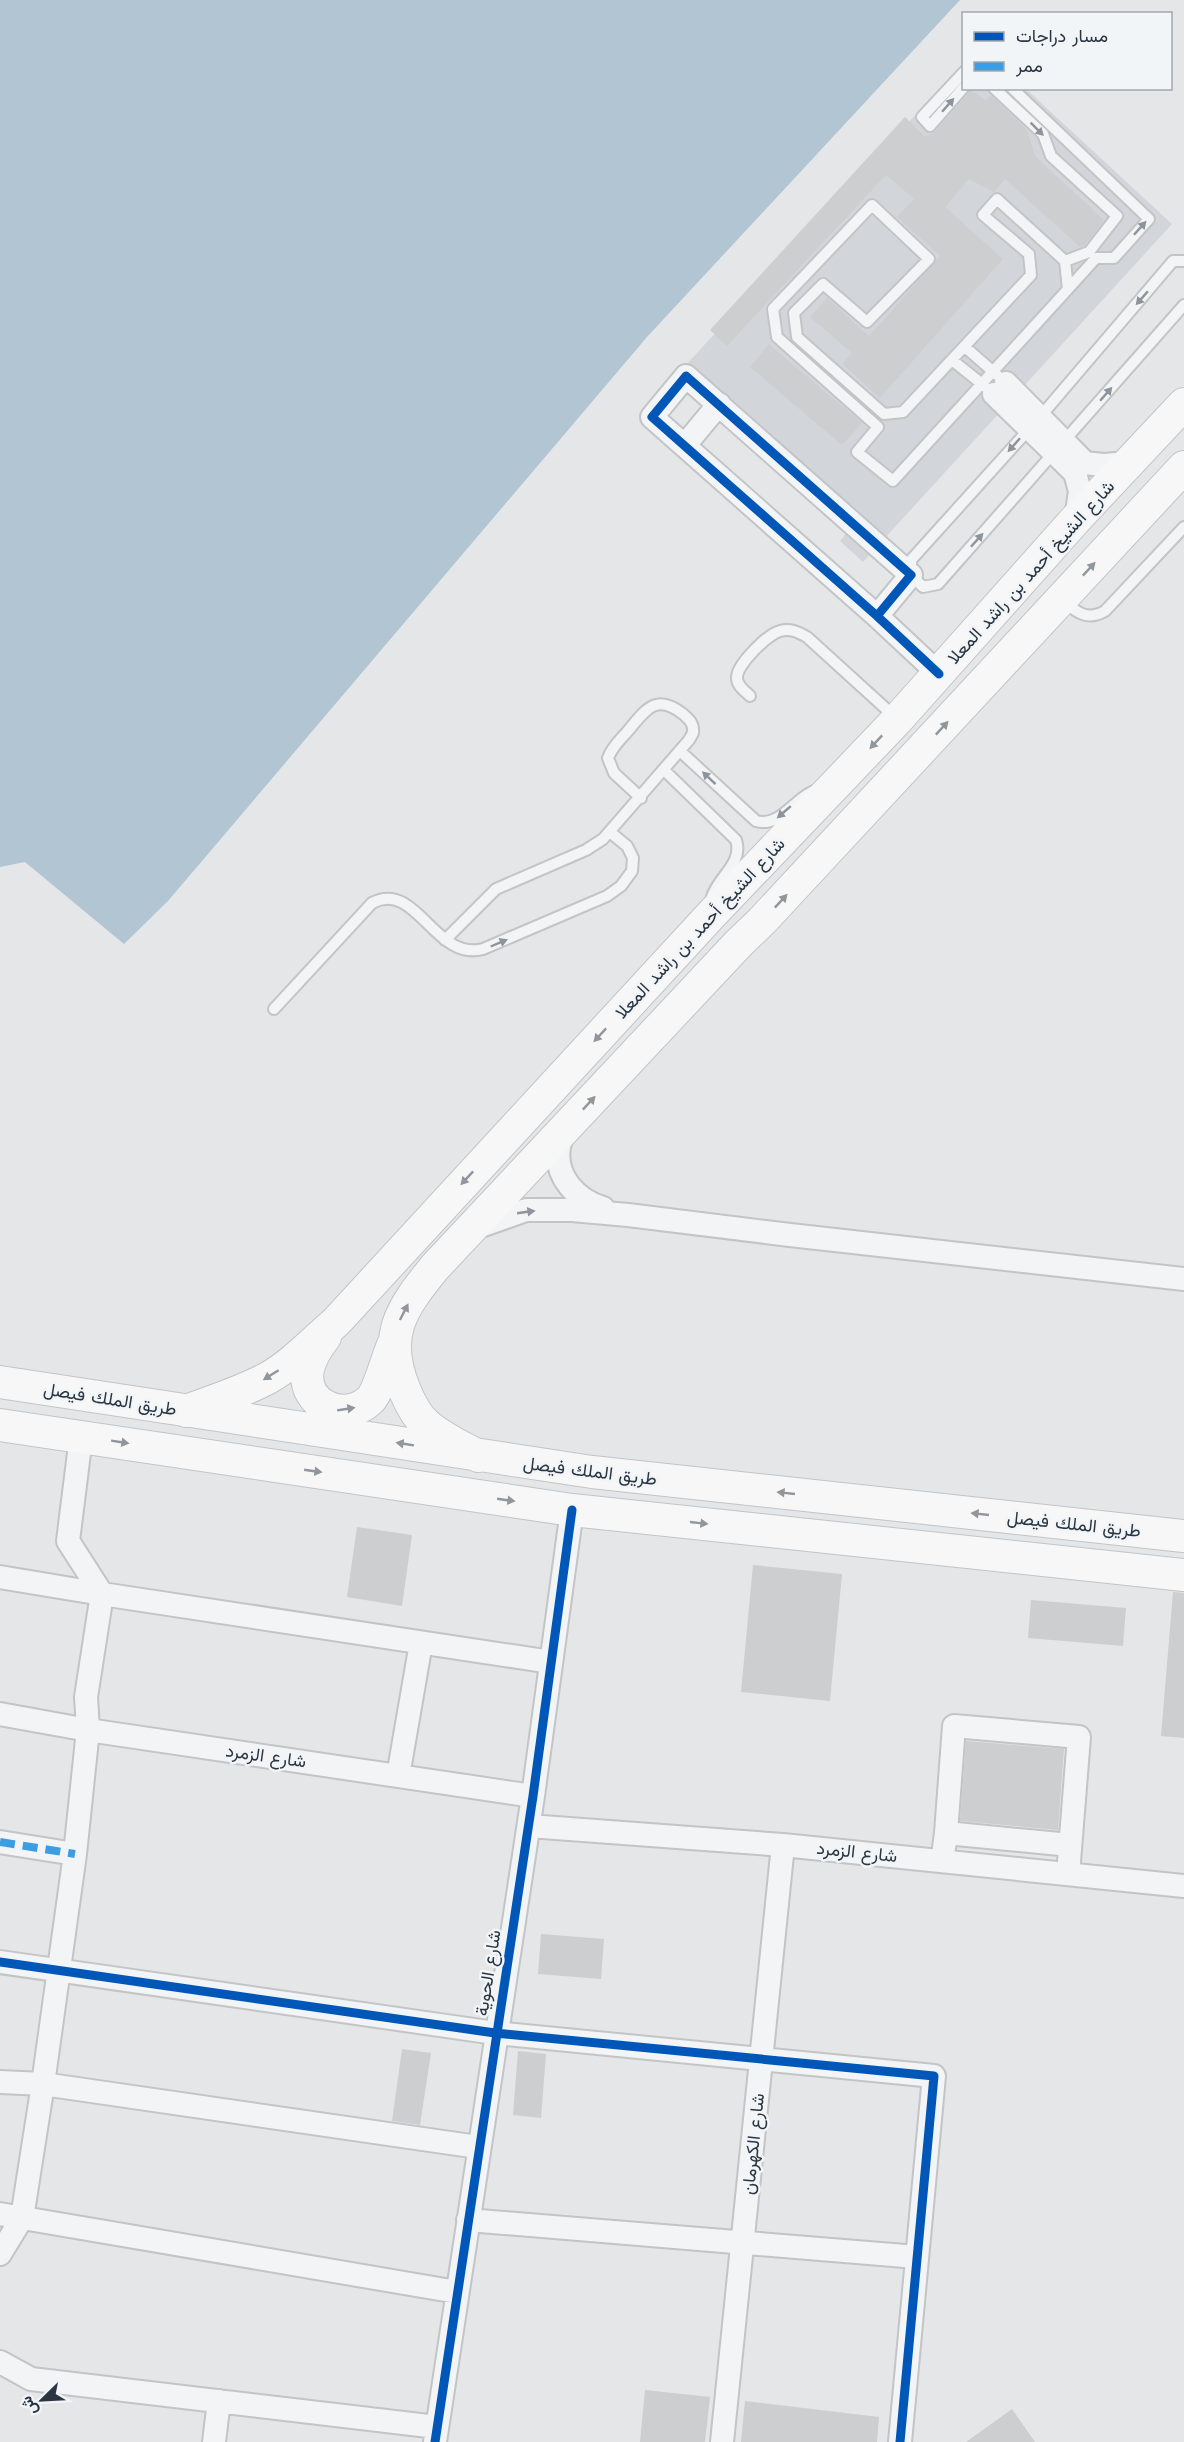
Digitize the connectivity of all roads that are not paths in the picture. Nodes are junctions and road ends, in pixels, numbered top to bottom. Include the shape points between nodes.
1 (962, 73) edge
2 (962, 88) edge
3 (996, 90) edge
4 (1014, 90) edge
5 (1065, 261) junction
6 (1184, 261) edge
7 (1068, 289) junction
8 (1184, 305) edge
9 (965, 347) junction
10 (952, 360) junction
11 (994, 383) junction
12 (719, 404) junction
13 (1184, 404) edge
14 (1034, 422) junction
15 (685, 445) junction
16 (1060, 448) junction
17 (1129, 463) junction
18 (1183, 470) edge
19 (1076, 519) junction
20 (1184, 527) edge
21 (911, 575) junction
22 (1061, 599) junction
23 (877, 616) junction
24 (939, 674) junction
25 (750, 696) dead end
26 (897, 720) junction
27 (680, 751) junction
28 (664, 770) junction
29 (835, 787) junction
30 (641, 798) junction
31 (611, 832) junction
32 (711, 915) junction
33 (445, 940) junction
34 (274, 1009) dead end
35 (566, 1127) junction
36 (628, 1215) junction
37 (471, 1230) junction
38 (1184, 1279) edge
39 (336, 1322) junction
40 (393, 1345) junction
41 (0, 1382) edge
42 (186, 1411) junction
43 (0, 1425) edge
44 (81, 1437) junction
45 (478, 1456) junction
46 (572, 1510) junction
47 (1184, 1536) edge
48 (1184, 1575) edge
49 (0, 1577) edge
50 (102, 1594) junction
51 (421, 1644) junction
52 (551, 1662) junction
53 (0, 1714) edge
54 (88, 1730) junction
55 (398, 1776) junction
56 (533, 1796) junction
57 (529, 1826) junction
58 (946, 1833) junction
59 (0, 1842) edge
60 (783, 1845) junction
61 (1070, 1845) junction
62 (75, 1854) junction
63 (943, 1861) junction
64 (1068, 1874) junction
65 (1184, 1886) edge
66 (0, 1962) edge
67 (59, 1971) junction
68 (495, 2033) junction
69 (761, 2060) junction
70 (0, 2082) edge
71 (43, 2084) junction
72 (478, 2147) junction
73 (11, 2216) edge
74 (468, 2220) junction
75 (742, 2244) junction
76 (0, 2254) edge
77 (917, 2257) junction
78 (457, 2292) junction
79 (0, 2362) edge
80 (219, 2401) junction
81 (436, 2435) edge
82 (214, 2442) edge
83 (722, 2442) edge
84 (900, 2442) edge

1 -> 2 lane via 922,117 930,126
3 -> 5 lane via 1043,134 1051,156 1117,216 1089,252
7 -> 4 lane via 1096,258 1114,258 1149,219
5 - 7 lane
5 - 9 lane via 997,199 983,214 1029,254 1031,275
6 -> 14 lane via 1173,261
7 - 11 lane
16 -> 8 lane
9 - 10 lane
9 - 11 lane
10 - 11 lane
10 - 11 lane via 903,412 884,414 796,337 794,313 823,284 867,322 929,259 872,205 772,309 777,338 878,427 858,452 893,481
11 - 14 street
12 - 15 street
12 - 15 street via 686,376 665,400 651,417
12 - 21 street
13 - 17 main road, شارع الشيخ أحمد بن راشد المعلا
14 - 16 street
14 -> 21 lane via 911,560
15 - 23 street
16 - 17 street via 1085,463
16 - 19 street via 1080,491
21 -> 16 lane via 923,587 938,584
17 - 19 main road, شارع الشيخ أحمد بن راشد المعلا
22 -> 18 main road
19 - 24 main road, شارع الشيخ أحمد بن راشد المعلا
20 - 22 lane via 1105,611 1085,616
21 - 23 street
35 -> 22 main road
23 - 24 street
24 - 26 main road, شارع الشيخ أحمد بن راشد المعلا
25 - 26 lane via 739,686 738,670 769,636 791,630 807,637
26 -> 29 main road, شارع الشيخ أحمد بن راشد المعلا
27 - 28 lane
29 -> 27 lane via 807,794 774,821 762,823 751,818
27 - 30 lane via 693,733 690,720 666,704 648,707 609,758 614,773
28 - 30 lane
28 - 32 lane via 733,834 738,846 737,857 712,895
29 - 32 main road, شارع الشيخ أحمد بن راشد المعلا
30 - 31 lane
31 - 33 lane via 586,850 496,889
33 -> 31 lane via 463,951 483,949 615,892 632,871 633,858 627,846
32 -> 39 main road, شارع الشيخ أحمد بن راشد المعلا
33 - 34 lane via 400,900 379,899
35 - 36 street via 559,1148 565,1182 591,1204
35 - 37 main road
37 -> 36 street via 526,1210
36 - 38 street
40 -> 37 main road via 400,1317 416,1291
39 -> 40 main road via 314,1351 308,1371 308,1385 314,1398 333,1411 345,1411 370,1400
39 -> 42 main road, شارع الشيخ أحمد بن راشد المعلا via 269,1377
40 - 45 main road via 396,1371 424,1424
41 - 42 main road, طريق الملك فيصل
45 -> 42 main road, طريق الملك فيصل
43 - 44 main road
44 -> 46 main road
44 - 50 street via 68,1541
47 -> 45 main road, طريق الملك فيصل via 592,1472
46 -> 48 main road
46 - 52 street, شارع الحوية
49 - 50 street
50 - 51 street
50 - 54 street via 86,1697
51 - 52 street
51 - 55 street
52 - 56 street, شارع الحوية
53 - 54 street, شارع الزمرد
54 - 55 street, شارع الزمرد
54 - 62 street
55 - 56 street, شارع الزمرد
56 - 57 street, شارع الحوية
57 - 60 street, شارع الزمرد
57 - 68 street, شارع الحوية
58 - 61 street
58 - 61 street via 954,1726 1079,1737
58 - 63 street
59 - 62 street
60 - 63 street, شارع الزمرد
60 - 69 street, شارع الكهرمان
61 - 64 street
62 - 67 street
63 - 64 street, شارع الزمرد
64 - 65 street, شارع الزمرد
66 - 67 street
67 - 68 street
67 - 71 street
68 - 69 street
68 - 72 street, شارع الحوية
69 - 75 street, شارع الكهرمان
69 - 77 street via 934,2076
70 - 71 street
71 - 72 street
71 - 73 street
72 - 74 street, شارع الحوية
73 - 76 street
73 - 78 street
74 - 75 street
74 - 78 street, شارع الحوية
75 - 77 street
75 - 83 street, شارع الكهرمان
77 - 84 street
78 - 81 street, شارع الحوية
79 - 80 street via 31,2379
80 - 81 street
80 - 82 street

